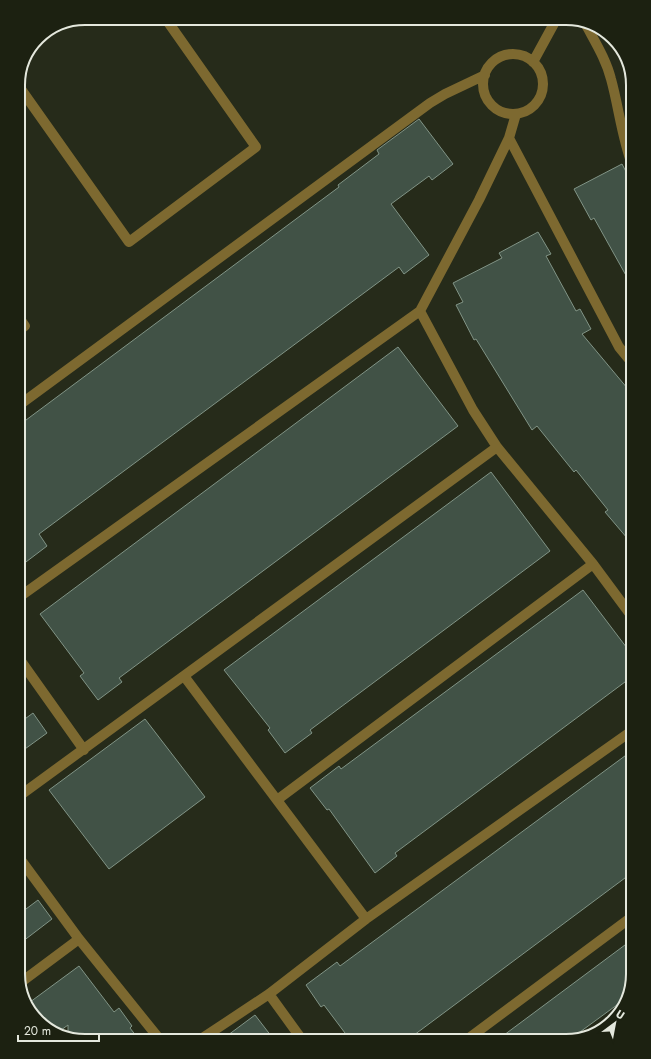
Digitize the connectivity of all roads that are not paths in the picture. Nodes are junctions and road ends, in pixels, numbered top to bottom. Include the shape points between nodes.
1 (170, 25) edge
2 (553, 25) edge
3 (589, 30) edge
4 (533, 62) junction
5 (484, 75) junction
6 (25, 95) edge
7 (516, 114) junction
8 (508, 138) junction
9 (626, 144) edge
10 (420, 311) junction
11 (626, 356) edge
12 (25, 401) edge
13 (497, 447) junction
14 (593, 564) junction
15 (25, 593) edge
16 (626, 609) edge
17 (25, 667) edge
18 (184, 676) junction
19 (626, 735) edge
20 (84, 750) junction
21 (25, 792) edge
22 (277, 800) junction
23 (25, 866) edge
24 (366, 919) junction
25 (626, 921) edge
26 (79, 939) junction
27 (25, 979) edge
28 (269, 994) junction
29 (155, 1034) edge
30 (209, 1034) edge
31 (298, 1034) edge
32 (474, 1034) edge

1 - 6 street via 256,146 129,242
2 - 4 street
3 - 9 street via 604,57
4 - 5 street via 515,54 505,56 489,66
4 - 7 street via 539,70 543,89 534,106
5 - 7 street via 483,85 490,103 497,109
5 - 12 street via 430,103
7 - 8 street
8 - 10 street
8 - 11 street via 619,347
10 - 13 street via 473,410
10 - 15 street
13 - 14 street
13 - 18 street
14 - 16 street
14 - 22 street
17 - 20 street
18 - 20 street
18 - 22 street
19 - 24 street
20 - 21 street
22 - 24 street
23 - 26 street
24 - 28 street
25 - 32 street
26 - 27 street
26 - 29 street
28 - 30 street
28 - 31 street

